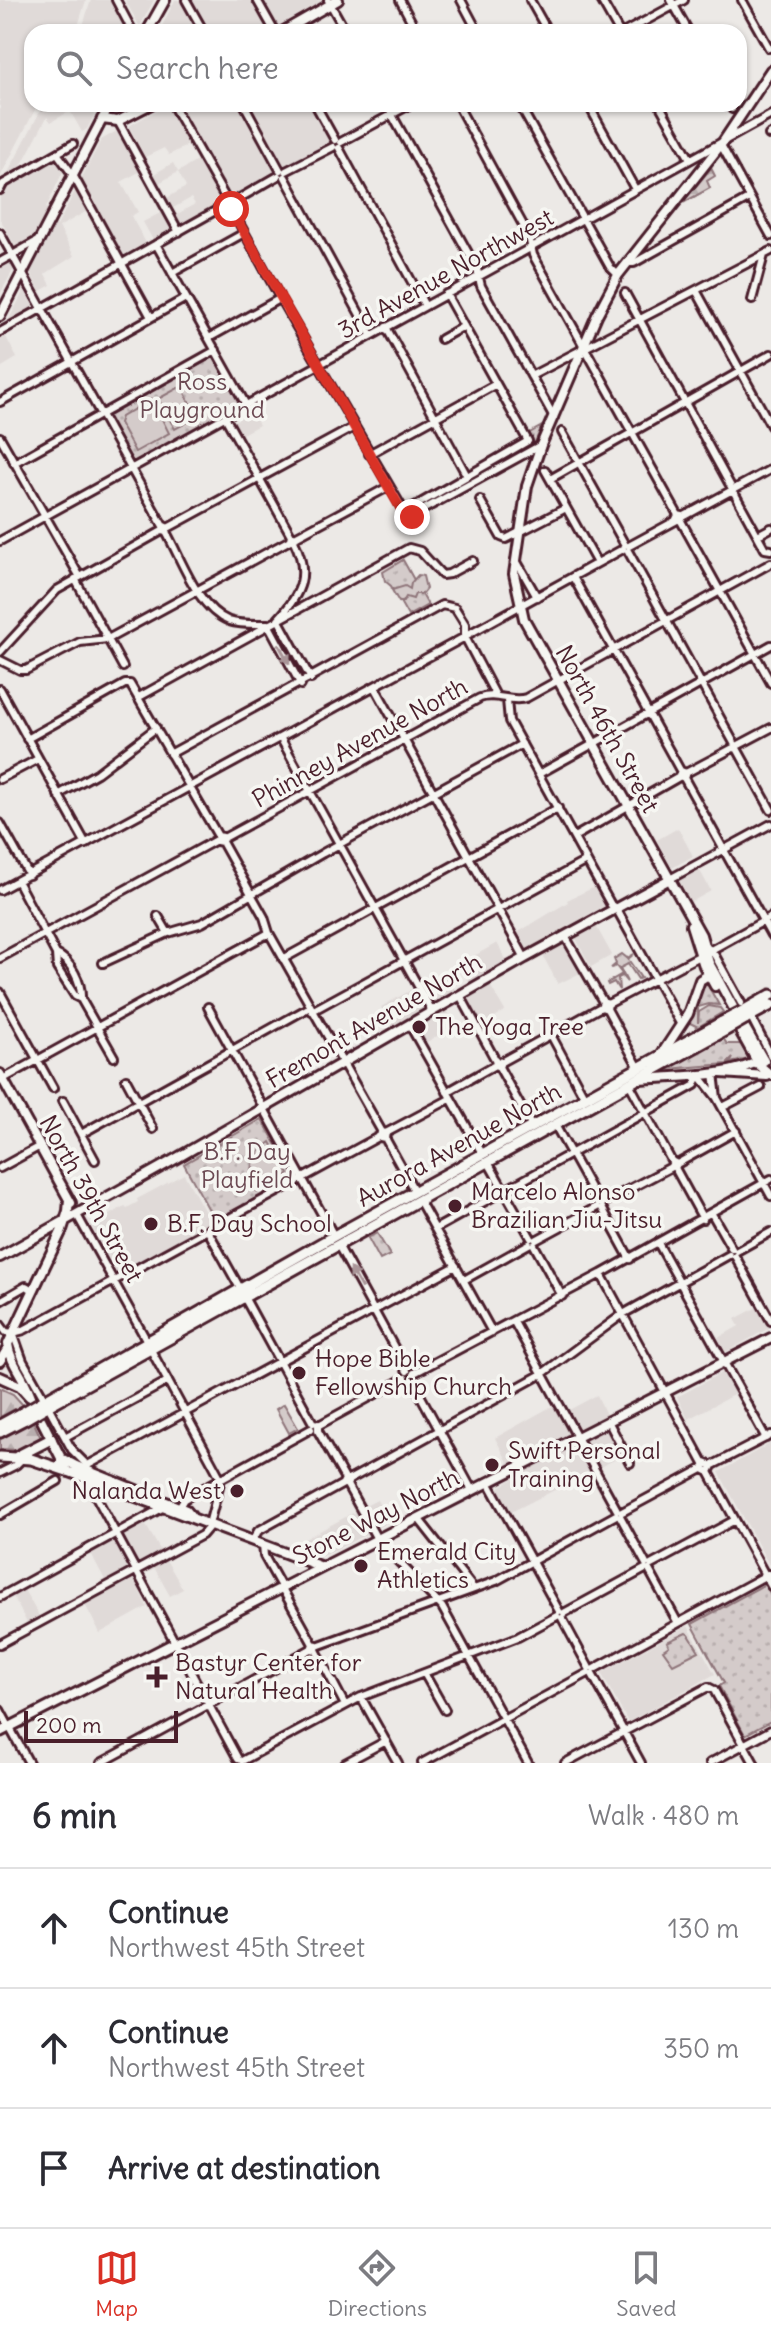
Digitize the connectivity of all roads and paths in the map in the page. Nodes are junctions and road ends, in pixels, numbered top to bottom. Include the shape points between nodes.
1 (116, 0) edge
2 (165, 0) edge
3 (186, 0) edge
4 (257, 0) edge
5 (400, 0) edge
6 (461, 0) edge
7 (530, 0) edge
8 (601, 0) edge
9 (684, 0) edge
10 (742, 0) edge
11 (332, 1) edge
12 (672, 3) edge
13 (129, 24) edge
14 (152, 24) edge
15 (200, 24) edge
16 (270, 24) edge
17 (295, 24) edge
18 (342, 24) edge
19 (413, 24) edge
20 (474, 24) edge
21 (544, 24) edge
22 (615, 24) edge
23 (634, 24) edge
24 (684, 24) edge
25 (769, 48) dead end
26 (771, 70) edge
27 (747, 107) edge
28 (106, 112) edge
29 (135, 112) edge
30 (176, 112) edge
31 (248, 112) edge
32 (319, 112) edge
33 (395, 112) edge
34 (461, 112) edge
35 (523, 112) edge
36 (592, 112) edge
37 (664, 112) edge
38 (744, 112) edge
39 (391, 114) junction
40 (771, 115) edge
41 (102, 119) junction
42 (118, 121) junction
43 (738, 121) junction
44 (750, 127) junction
45 (76, 142) dead end
46 (722, 143) junction
47 (337, 144) junction
48 (57, 153) junction
49 (699, 155) junction
50 (712, 156) junction
51 (690, 159) junction
52 (282, 174) junction
53 (73, 175) junction
54 (1, 184) edge
55 (635, 189) junction
56 (750, 198) junction
57 (228, 204) junction
58 (582, 219) junction
59 (179, 232) junction
60 (0, 233) edge
61 (244, 233) junction
62 (771, 236) edge
63 (39, 240) junction
64 (156, 244) junction
65 (531, 247) junction
66 (767, 253) edge
67 (12, 255) junction
68 (0, 262) edge
69 (627, 263) junction
70 (121, 264) junction
71 (22, 273) junction
72 (172, 273) junction
73 (618, 275) junction
74 (478, 276) junction
75 (697, 292) junction
76 (625, 293) dead end
77 (446, 294) junction
78 (186, 298) junction
79 (279, 299) junction
80 (752, 300) dead end
81 (425, 306) junction
82 (42, 308) junction
83 (0, 316) edge
84 (151, 317) junction
85 (639, 318) junction
86 (464, 326) junction
87 (386, 327) junction
88 (0, 332) edge
89 (371, 335) junction
90 (209, 338) junction
91 (441, 339) dead end
92 (584, 348) junction
93 (216, 350) junction
94 (771, 354) edge
95 (72, 362) junction
96 (318, 365) junction
97 (741, 372) junction
98 (531, 376) junction
99 (496, 384) junction
100 (0, 402) edge
101 (771, 403) edge
102 (685, 404) junction
103 (246, 405) junction
104 (761, 408) junction
105 (101, 415) junction
106 (225, 417) junction
107 (554, 417) junction
108 (435, 418) junction
109 (771, 426) edge
110 (354, 427) junction
111 (562, 432) dead end
112 (632, 433) junction
113 (0, 437) edge
114 (541, 445) junction
115 (369, 454) junction
116 (579, 462) junction
117 (14, 463) junction
118 (131, 469) junction
119 (771, 469) edge
120 (545, 470) dead end
121 (467, 476) junction
122 (260, 479) junction
123 (550, 479) junction
124 (388, 487) junction
125 (732, 490) junction
126 (480, 500) dead end
127 (566, 508) junction
128 (403, 513) junction
129 (44, 517) junction
130 (680, 518) junction
131 (771, 528) edge
132 (165, 529) junction
133 (518, 535) junction
134 (758, 535) junction
135 (292, 538) junction
136 (0, 541) edge
137 (626, 548) junction
138 (771, 550) edge
139 (515, 559) junction
140 (473, 561) dead end
141 (597, 563) junction
142 (771, 563) edge
143 (573, 577) junction
144 (78, 578) junction
145 (198, 591) junction
146 (720, 591) junction
147 (537, 597) junction
148 (520, 606) junction
149 (278, 619) junction
150 (667, 620) junction
151 (268, 624) junction
152 (465, 636) junction
153 (108, 639) junction
154 (771, 645) edge
155 (614, 649) junction
156 (0, 652) edge
157 (755, 654) junction
158 (0, 660) edge
159 (123, 667) dead end
160 (311, 679) junction
161 (557, 680) junction
162 (701, 683) junction
163 (771, 683) edge
164 (301, 685) junction
165 (375, 687) junction
166 (0, 689) edge
167 (139, 697) junction
168 (496, 697) junction
169 (507, 700) junction
170 (649, 713) junction
171 (156, 728) junction
172 (771, 728) edge
173 (27, 739) junction
174 (281, 739) junction
175 (404, 740) junction
176 (522, 744) junction
177 (593, 744) junction
178 (736, 747) junction
179 (170, 754) junction
180 (38, 759) junction
181 (539, 774) junction
182 (683, 775) junction
183 (0, 779) edge
184 (191, 787) junction
185 (310, 791) junction
186 (434, 793) junction
187 (58, 795) junction
188 (627, 806) junction
189 (558, 808) junction
190 (771, 810) edge
191 (0, 823) edge
192 (771, 824) edge
193 (574, 837) junction
194 (220, 839) junction
195 (86, 844) junction
196 (339, 844) junction
197 (724, 850) junction
198 (469, 856) junction
199 (586, 861) junction
200 (29, 875) junction
201 (668, 880) junction
202 (17, 881) junction
203 (0, 890) edge
204 (251, 894) junction
205 (498, 908) junction
206 (616, 908) junction
207 (374, 909) junction
208 (158, 916) dead end
209 (771, 917) edge
210 (763, 921) junction
211 (168, 933) junction
212 (269, 933) junction
213 (45, 934) junction
214 (771, 935) edge
215 (565, 936) junction
216 (706, 951) junction
217 (56, 954) junction
218 (0, 958) edge
219 (525, 958) junction
220 (283, 959) junction
221 (403, 960) junction
222 (103, 963) dead end
223 (712, 975) junction
224 (656, 979) junction
225 (0, 992) edge
226 (460, 995) junction
227 (771, 995) edge
228 (81, 999) junction
229 (605, 1005) junction
230 (771, 1005) edge
231 (208, 1007) dead end
232 (311, 1009) junction
233 (432, 1011) junction
234 (743, 1015) junction
235 (409, 1024) junction
236 (681, 1025) junction
237 (724, 1026) junction
238 (97, 1027) junction
239 (551, 1035) junction
240 (232, 1051) junction
241 (660, 1056) junction
242 (114, 1057) dead end
243 (38, 1060) junction
244 (342, 1062) junction
245 (498, 1064) junction
246 (768, 1066) edge
247 (639, 1068) junction
248 (718, 1073) junction
249 (699, 1075) junction
250 (2, 1076) edge
251 (126, 1079) dead end
252 (632, 1081) junction
253 (761, 1087) dead end
254 (53, 1088) dead end
255 (448, 1096) junction
256 (585, 1098) junction
257 (717, 1098) junction
258 (63, 1101) dead end
259 (138, 1103) junction
260 (723, 1107) junction
261 (263, 1108) junction
262 (644, 1111) junction
263 (555, 1125) junction
264 (532, 1127) junction
265 (153, 1129) dead end
266 (736, 1131) junction
267 (81, 1134) junction
268 (383, 1135) junction
269 (40, 1146) junction
270 (571, 1153) junction
271 (485, 1158) junction
272 (95, 1160) dead end
273 (674, 1165) junction
274 (0, 1168) edge
275 (302, 1178) junction
276 (768, 1182) edge
277 (504, 1190) junction
278 (417, 1196) junction
279 (771, 1196) edge
280 (69, 1200) junction
281 (600, 1205) junction
282 (712, 1214) junction
283 (77, 1215) junction
284 (703, 1219) junction
285 (65, 1222) junction
286 (435, 1229) junction
287 (208, 1231) junction
288 (771, 1232) edge
289 (36, 1238) junction
290 (336, 1241) junction
291 (533, 1242) junction
292 (658, 1243) junction
293 (53, 1248) junction
294 (733, 1253) junction
295 (0, 1257) edge
296 (630, 1259) junction
297 (456, 1266) junction
298 (601, 1274) junction
299 (464, 1280) junction
300 (114, 1281) junction
301 (679, 1281) junction
302 (33, 1290) junction
303 (242, 1293) junction
304 (562, 1296) junction
305 (0, 1301) edge
306 (374, 1311) junction
307 (623, 1314) junction
308 (771, 1321) edge
309 (514, 1322) junction
310 (0, 1324) edge
311 (492, 1332) junction
312 (13, 1333) junction
313 (771, 1338) edge
314 (149, 1346) junction
315 (4, 1349) edge
316 (0, 1361) edge
317 (280, 1362) junction
318 (724, 1362) junction
319 (542, 1374) junction
320 (410, 1376) junction
321 (0, 1377) edge
322 (168, 1381) junction
323 (665, 1392) junction
324 (42, 1405) junction
325 (185, 1413) junction
326 (23, 1416) junction
327 (608, 1421) junction
328 (0, 1425) edge
329 (315, 1427) junction
330 (440, 1430) junction
331 (0, 1432) edge
332 (768, 1436) edge
333 (65, 1437) junction
334 (577, 1437) junction
335 (51, 1439) junction
336 (0, 1457) edge
337 (19, 1457) junction
338 (61, 1458) junction
339 (630, 1463) dead end
340 (707, 1468) junction
341 (67, 1471) junction
342 (89, 1472) junction
343 (0, 1473) edge
344 (221, 1479) junction
345 (58, 1481) dead end
346 (346, 1482) junction
347 (488, 1482) junction
348 (472, 1490) junction
349 (179, 1507) junction
350 (162, 1508) junction
351 (619, 1514) junction
352 (0, 1515) edge
353 (191, 1516) junction
354 (418, 1518) junction
355 (735, 1520) junction
356 (210, 1523) junction
357 (116, 1533) junction
358 (377, 1539) junction
359 (253, 1540) junction
360 (263, 1544) junction
361 (532, 1562) junction
362 (322, 1567) junction
363 (648, 1567) junction
364 (136, 1571) junction
365 (767, 1575) edge
366 (771, 1586) edge
367 (282, 1588) junction
368 (474, 1589) junction
369 (0, 1597) edge
370 (439, 1603) junction
371 (560, 1615) junction
372 (678, 1623) junction
373 (175, 1643) junction
374 (0, 1644) edge
375 (314, 1648) junction
376 (469, 1655) junction
377 (591, 1671) junction
378 (424, 1673) junction
379 (361, 1697) junction
380 (208, 1705) junction
381 (345, 1705) junction
382 (0, 1710) edge
383 (445, 1710) dead end
384 (504, 1719) junction
385 (9, 1727) junction
386 (771, 1730) edge
387 (623, 1731) junction
388 (0, 1732) edge
389 (386, 1741) junction
390 (744, 1744) junction
391 (239, 1761) edge
392 (29, 1763) edge
393 (101, 1763) edge
394 (345, 1763) edge
395 (398, 1763) edge
396 (422, 1763) edge
397 (528, 1763) edge
398 (565, 1763) edge
399 (641, 1763) edge
400 (710, 1763) edge
401 (754, 1763) edge

1 - 13 street
2 - 14 main road
3 - 15 street
4 - 16 street
5 - 19 street
6 - 20 street
7 - 21 street
8 - 22 street
9 - 12 street
10 - 25 street
11 - 17 main road
11 - 18 street
12 - 23 street
12 - 24 street
26 - 27 main road, North 46th Street
28 - 41 main road
29 - 42 main road
30 - 57 street
31 - 52 street
32 - 47 street
33 - 39 street
34 - 65 street
35 - 58 street
36 - 55 street
37 - 51 street
38 - 43 main road, North 46th Street
39 - 47 street
39 - 74 street
40 - 44 street, 3rd Avenue Northwest
41 - 42 main road
41 - 53 main road
42 - 59 street
43 - 44 street
43 - 46 main road, North 46th Street
44 - 46 street, 3rd Avenue Northwest
45 - 48 street
46 - 49 street, 3rd Avenue Northwest
46 - 50 main road, North 46th Street
46 - 56 street
47 - 52 street
47 - 81 street
48 - 53 street
48 - 54 street
49 - 50 street, 3rd Avenue Northwest
49 - 51 street, 3rd Avenue Northwest
50 - 69 main road, North 46th Street
51 - 55 street, 3rd Avenue Northwest
52 - 57 street
52 - 89 street
53 - 63 main road
53 - 70 street
55 - 58 street, 3rd Avenue Northwest
56 - 62 street
56 - 69 street
57 - 59 street
57 - 61 street
58 - 65 street, 3rd Avenue Northwest
58 - 73 street
59 - 64 street
60 - 67 street
61 - 72 street
61 - 79 street
63 - 67 street
63 - 71 main road
64 - 70 street
64 - 72 street
65 - 74 street, 3rd Avenue Northwest
65 - 92 street
66 - 75 street
66 - 80 street
67 - 68 street
67 - 71 street
69 - 73 main road, North 46th Street
70 - 82 street
70 - 84 street
71 - 82 street
71 - 83 main road
72 - 78 street
73 - 92 main road, North 46th Street
74 - 77 street, 3rd Avenue Northwest
74 - 98 street
75 - 85 street
75 - 97 street
76 - 85 street
77 - 81 street, 3rd Avenue Northwest
77 - 86 street
78 - 84 street
78 - 90 street
79 - 90 street
79 - 96 street
81 - 87 street, 3rd Avenue Northwest
82 - 88 street
82 - 95 street
84 - 95 street
85 - 92 street
85 - 102 street
86 - 91 street
86 - 99 street
87 - 89 street, 3rd Avenue Northwest
87 - 108 street
89 - 96 street, 3rd Avenue Northwest
90 - 93 street
92 - 98 street
92 - 107 main road, North 46th Street
92 - 112 street
93 - 103 street
93 - 105 street
94 - 97 street
95 - 100 street
95 - 105 street
96 - 103 street, 3rd Avenue Northwest
96 - 110 street
97 - 102 street
97 - 104 street
98 - 107 street
99 - 108 street
99 - 121 street via 528,441
101 - 104 street
102 - 112 street
102 - 125 street
103 - 106 street, 3rd Avenue Northwest
104 - 109 street
105 - 117 street
105 - 118 street
106 - 118 street, 3rd Avenue Northwest
106 - 122 street
107 - 114 main road, North 46th Street
108 - 115 street
108 - 121 street
110 - 115 street
110 - 122 street
111 - 116 street
112 - 116 street
112 - 130 street
113 - 117 street
114 - 128 street via 412,517
114 - 133 main road, North 46th Street
115 - 124 street
116 - 123 street
116 - 137 street
117 - 129 street
118 - 129 street, 3rd Avenue Northwest
118 - 132 street
119 - 125 street
120 - 123 street
121 - 128 street
122 - 132 street
122 - 135 street
123 - 127 street
124 - 128 street
124 - 135 street
125 - 130 street
125 - 134 street
126 - 133 street via 501,537
127 - 133 street
127 - 141 street
129 - 136 street, 3rd Avenue Northwest
129 - 144 street
130 - 137 street
130 - 146 street
131 - 134 street
132 - 144 street
132 - 145 street
133 - 139 main road, North 46th Street
134 - 138 street
135 - 145 street
135 - 149 street via 302,579 296,597
137 - 141 street
137 - 150 street
139 - 147 street
139 - 148 main road, North 46th Street
140 - 149 street via 439,574 416,548 409,548
141 - 143 street
142 - 146 street, Phinney Avenue North
143 - 147 street
143 - 155 street
144 - 153 street
144 - 156 street via 49,596
145 - 151 street via 229,621
145 - 153 street
146 - 150 street, Phinney Avenue North
146 - 157 street
147 - 148 street
148 - 152 street
148 - 161 main road, North 46th Street
149 - 151 street
149 - 160 street
150 - 155 street, Phinney Avenue North
150 - 162 street
151 -> 164 street
151 - 167 street
152 - 160 street via 458,612 450,605 439,607
152 - 165 street
152 - 168 street
153 - 158 street via 80,642 26,670
153 - 159 street
154 - 157 street
155 - 161 street, Phinney Avenue North
155 - 170 street
157 - 162 street
157 - 163 street
160 - 164 street
161 - 169 street, Phinney Avenue North via 526,698
161 - 177 main road, North 46th Street
162 - 170 street
162 - 178 street
164 - 179 street
165 - 174 street
165 - 175 street
166 - 173 street
167 - 171 street
167 - 173 street via 129,684
168 - 169 street, Phinney Avenue North
168 - 175 street, Phinney Avenue North via 480,698
169 - 176 street via 507,716
170 - 177 street
170 - 182 street
171 - 179 street
171 - 187 street
172 - 178 street
173 - 180 street
174 - 184 street
174 - 185 street
175 - 185 street, Phinney Avenue North
175 - 186 street
176 - 181 street
176 - 186 street
177 - 181 street
177 - 188 main road, North 46th Street
178 - 182 street
178 - 190 street
179 - 184 street
180 - 183 street
180 - 187 street
181 - 189 street
182 - 188 street
182 - 197 street
184 - 194 street
184 - 195 street
185 - 194 street, Phinney Avenue North
185 - 196 street
186 - 196 street
186 - 198 street
187 - 195 street
188 - 193 street
188 - 201 main road, North 46th Street
189 - 193 street
189 - 198 street
191 - 200 street
192 - 197 street, Fremont Avenue North
193 - 199 street
194 - 204 street
194 - 213 street, Phinney Avenue North
195 - 200 street
196 - 204 street
196 - 207 street
197 - 201 street, Fremont Avenue North
197 - 210 street
198 - 205 street
198 - 207 street
199 - 205 street
199 - 206 street
200 - 202 street
201 - 206 main road, Fremont Avenue North
201 - 216 main road, North 46th Street
202 - 203 street
202 - 213 street
204 - 211 street via 202,923
204 - 212 street
205 - 219 street
205 - 221 street
206 - 215 main road, Fremont Avenue North
206 - 224 street
207 - 220 street
207 - 221 street
208 - 211 street
209 - 210 street
210 - 214 street
210 - 216 street
211 - 222 street
212 - 220 street
212 - 238 street
213 - 217 street
213 - 218 street, Phinney Avenue North
215 - 219 main road, Fremont Avenue North
215 - 229 street
216 - 223 main road, North 46th Street
216 - 224 street
216 - 234 street, North 46th Street
217 - 228 street via 57,968
217 - 228 street via 69,964
219 - 226 main road, Fremont Avenue North
220 - 232 street
221 - 232 street
221 - 233 street
223 - 234 main road, North 46th Street
223 - 236 main road via 700,980
224 - 229 street
224 - 236 street
225 - 243 street
226 - 233 main road, Fremont Avenue North
226 - 245 street
227 - 234 highway, Aurora Avenue North
228 - 238 street
229 - 239 street
229 - 247 street
230 - 234 highway, Aurora Avenue North
231 - 240 street
232 - 240 street
232 - 244 street
233 - 235 main road, Fremont Avenue North
234 - 237 highway, Aurora Avenue North, bridge
234 - 246 main road, North 46th Street
234 - 246 street, North 46th Street
235 - 244 main road, Fremont Avenue North
235 - 255 street
236 - 241 main road
237 - 241 highway, Aurora Avenue North
237 - 252 highway, Aurora Avenue North
238 - 242 street
238 - 243 street
239 - 245 street
239 - 256 street
240 - 259 street
240 - 261 street
241 - 247 highway, Aurora Avenue North
243 - 250 street
243 - 254 street
244 - 261 main road, Fremont Avenue North
244 - 268 street
245 - 255 street
245 - 264 street
246 - 248 main road
246 - 248 main road via 758,1073
247 - 256 highway, Aurora Avenue North
248 - 249 main road
248 - 257 street
249 - 252 main road
249 - 257 street
249 - 262 street via 695,1085
250 - 269 main road, North 39th Street via 7,1094
251 - 259 street
252 - 262 street
252 - 263 highway, Aurora Avenue North
253 - 260 street
255 - 268 street
255 - 271 street
256 - 264 highway, Aurora Avenue North
257 - 260 street
258 - 267 street
259 - 265 street
259 - 267 street
260 - 266 street
261 - 275 street
261 - 283 main road, Fremont Avenue North
262 - 270 street
262 - 273 street
263 - 270 street
263 - 271 highway, Aurora Avenue North
264 - 271 highway, Aurora Avenue North
266 - 273 street
266 - 276 street
267 - 272 street
268 - 275 street
268 - 278 street
269 - 274 street
269 - 280 main road, North 39th Street
270 - 277 street
270 - 281 street
271 - 277 street
271 - 278 highway, Aurora Avenue North
273 - 281 street
273 - 284 street
275 - 287 street
275 - 290 street
276 - 279 street
276 - 282 street
277 - 286 street
277 - 291 street
278 - 286 street
278 - 290 highway, Aurora Avenue North
280 - 283 main road, North 39th Street
280 - 285 main road
281 - 291 street
281 - 296 street
282 - 284 street
282 - 294 street
283 - 285 main road, Fremont Avenue North
283 - 300 street, North 39th Street
284 - 292 street
285 - 289 main road, Fremont Avenue North
285 - 293 main road
286 - 297 street
287 - 300 street
287 - 303 street
288 - 294 street
289 - 293 main road via 48,1239
289 - 295 main road, Fremont Avenue North
290 - 303 highway, Aurora Avenue North
306 -> 290 street
291 - 299 street
291 - 304 street
292 - 296 street
292 - 301 street
293 - 302 main road
294 - 301 street
294 - 308 street
296 - 298 street
297 - 299 street
297 - 306 street
298 - 304 street
298 - 307 street
299 - 311 street
300 - 312 street
300 - 314 street, North 39th Street
301 - 307 street
301 - 318 street
302 - 305 street via 26,1286
302 - 312 main road
303 - 314 highway, Aurora Avenue North
303 - 317 street
304 - 309 street
306 - 317 street
306 - 320 street
307 - 319 street
307 - 323 street
309 - 311 street
309 - 319 street
310 - 312 street
311 - 320 street
312 - 315 main road
312 - 324 street
313 - 318 main road, Stone Way North
314 - 322 street, North 39th Street
314 - 324 highway, Aurora Avenue North
315 - 316 main road
315 - 324 main road
317 - 325 street
317 - 329 street
318 - 323 main road, Stone Way North
318 - 332 street
319 - 330 street
319 - 334 street
320 - 329 street
320 - 330 street
321 - 324 main road
322 - 325 street, North 39th Street
322 - 333 street
323 - 327 main road, Stone Way North
323 - 340 street
324 - 326 highway, Aurora Avenue North, bridge
324 - 333 street
324 - 335 main road
325 - 342 street
325 - 344 street, North 39th Street
326 - 328 highway, Aurora Avenue North
326 - 331 highway, Aurora Avenue North
327 - 334 main road, Stone Way North
327 - 339 street
329 - 344 street
329 - 346 street
330 - 346 street
330 - 348 street
332 - 340 street
333 - 342 street
334 - 347 main road, Stone Way North
334 - 351 street
335 - 337 highway
335 - 338 main road
336 - 337 highway
337 - 341 highway
337 - 343 street via 16,1465
338 - 341 main road
338 - 342 main road
340 - 351 street
340 - 355 street
341 - 342 main road
342 - 349 main road
342 - 350 main road
342 - 357 street
344 - 349 street
344 - 356 street
345 - 352 street
346 - 358 street
346 - 359 street via 258,1531
347 - 348 main road, Stone Way North
347 - 361 street
348 - 354 main road, Stone Way North
349 - 353 main road
350 - 353 main road
350 - 357 street
351 - 361 street
351 - 363 street
353 - 356 main road
354 - 358 main road, Stone Way North
354 - 368 street
355 - 363 street
355 - 365 street
356 - 359 main road
356 - 364 street via 202,1535
357 - 364 street
357 - 369 street
358 - 362 main road, Stone Way North
358 - 370 street
359 - 360 main road
360 - 362 main road
360 - 367 street
361 - 368 street
361 - 371 street
362 - 367 main road, Stone Way North
363 - 371 street
363 - 372 street
364 - 373 street
364 - 374 street
365 - 366 street
365 - 372 street
367 - 373 main road, Stone Way North
367 - 375 street
368 - 370 street
370 - 375 street
370 - 376 street
371 - 376 street
371 - 377 street
372 - 377 street
373 - 380 street
373 - 385 main road, Stone Way North
375 - 380 street
375 - 381 street
376 - 378 street
376 - 384 street
377 - 384 street
377 - 387 street
378 - 379 street
378 - 383 street
379 - 381 street
379 - 389 street
380 - 391 street
380 - 393 street
381 - 391 street
382 - 385 street
384 - 396 street
384 - 397 street
385 - 388 main road, Stone Way North
385 - 392 street
386 - 390 street
387 - 390 street via 708,1687
387 - 398 street
387 - 399 street
389 - 394 street
389 - 395 street
390 - 400 street
390 - 401 street

